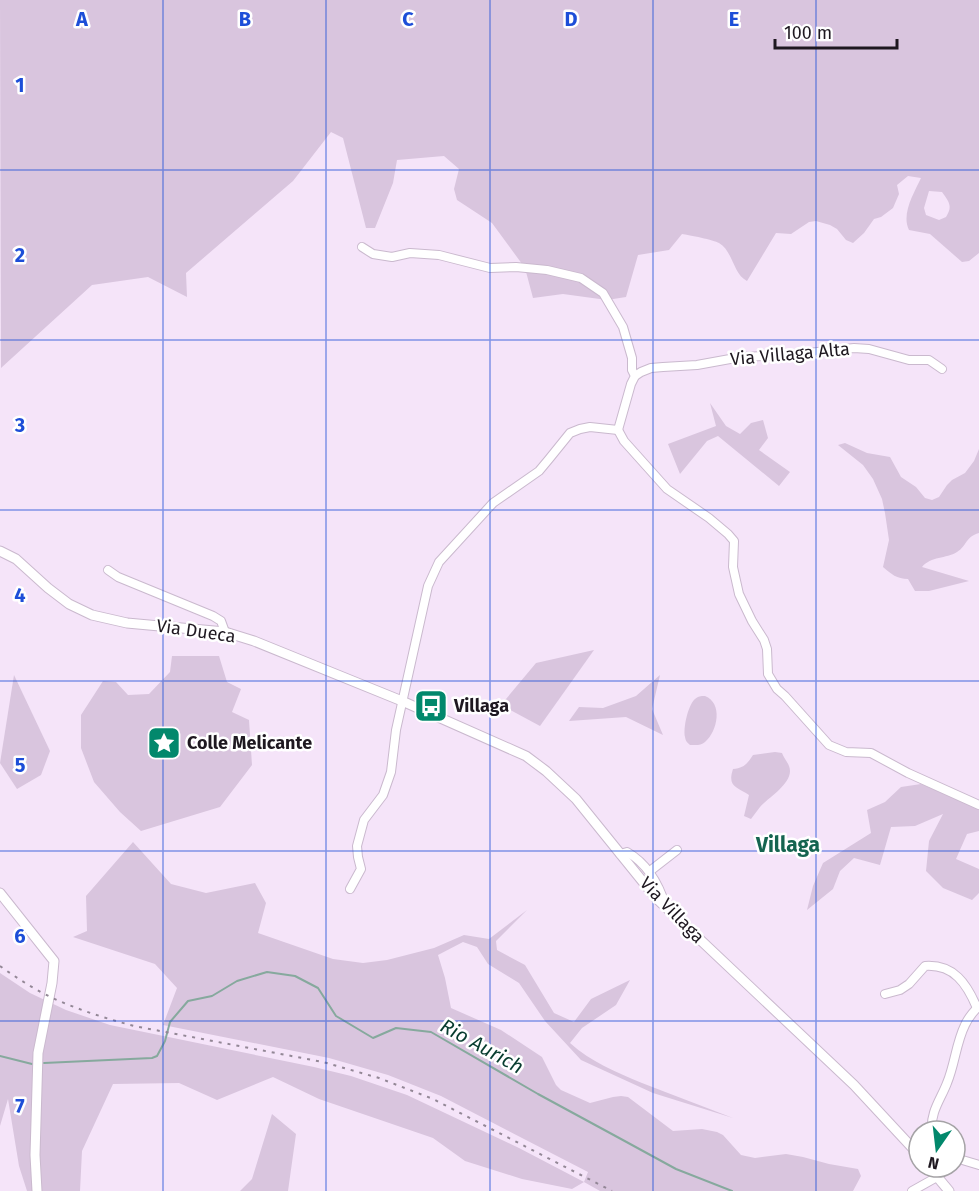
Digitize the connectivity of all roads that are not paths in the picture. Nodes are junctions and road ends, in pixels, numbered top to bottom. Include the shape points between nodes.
1 (362, 247) dead end
2 (942, 369) dead end
3 (635, 376) junction
4 (618, 430) junction
5 (0, 551) edge
6 (108, 570) dead end
7 (225, 632) junction
8 (402, 701) junction
9 (979, 805) edge
10 (677, 850) dead end
11 (620, 854) junction
12 (650, 871) junction
13 (350, 889) dead end
14 (0, 893) edge
15 (666, 907) junction
16 (885, 994) dead end
17 (979, 1008) edge
18 (933, 1119) edge
19 (907, 1142) edge
20 (932, 1179) edge
21 (939, 1179) edge
22 (37, 1191) edge
23 (912, 1191) edge
24 (949, 1191) edge

1 - 3 street via 373,254 392,257 410,253 439,255 490,268 547,270 581,278 603,292 623,327
2 - 3 street, Via Villaga Alta via 929,360 909,360 854,348 651,368
3 - 4 street
4 - 8 street via 590,427 570,433 539,471 493,503 439,562 428,586
4 - 9 street via 667,489 709,518 734,542 735,581 764,639 768,674 829,745 846,752 871,753
5 - 7 street, Via Dueca via 69,604 92,615 127,623
6 - 7 street via 213,616 221,621
7 - 8 street, Via Dueca
8 - 11 street, Via Villaga via 526,756 576,799
8 - 13 street via 391,772 383,795 364,820 357,846 361,868
10 - 12 street
11 - 12 street via 627,852 636,857
11 - 15 street, Via Villaga
12 - 15 street
14 - 22 street via 54,962 38,1053
15 - 19 street, Via Villaga via 854,1085
16 - 17 street via 909,984 925,966 935,966 963,981
17 - 18 street via 964,1027
20 - 23 street
21 - 24 street

